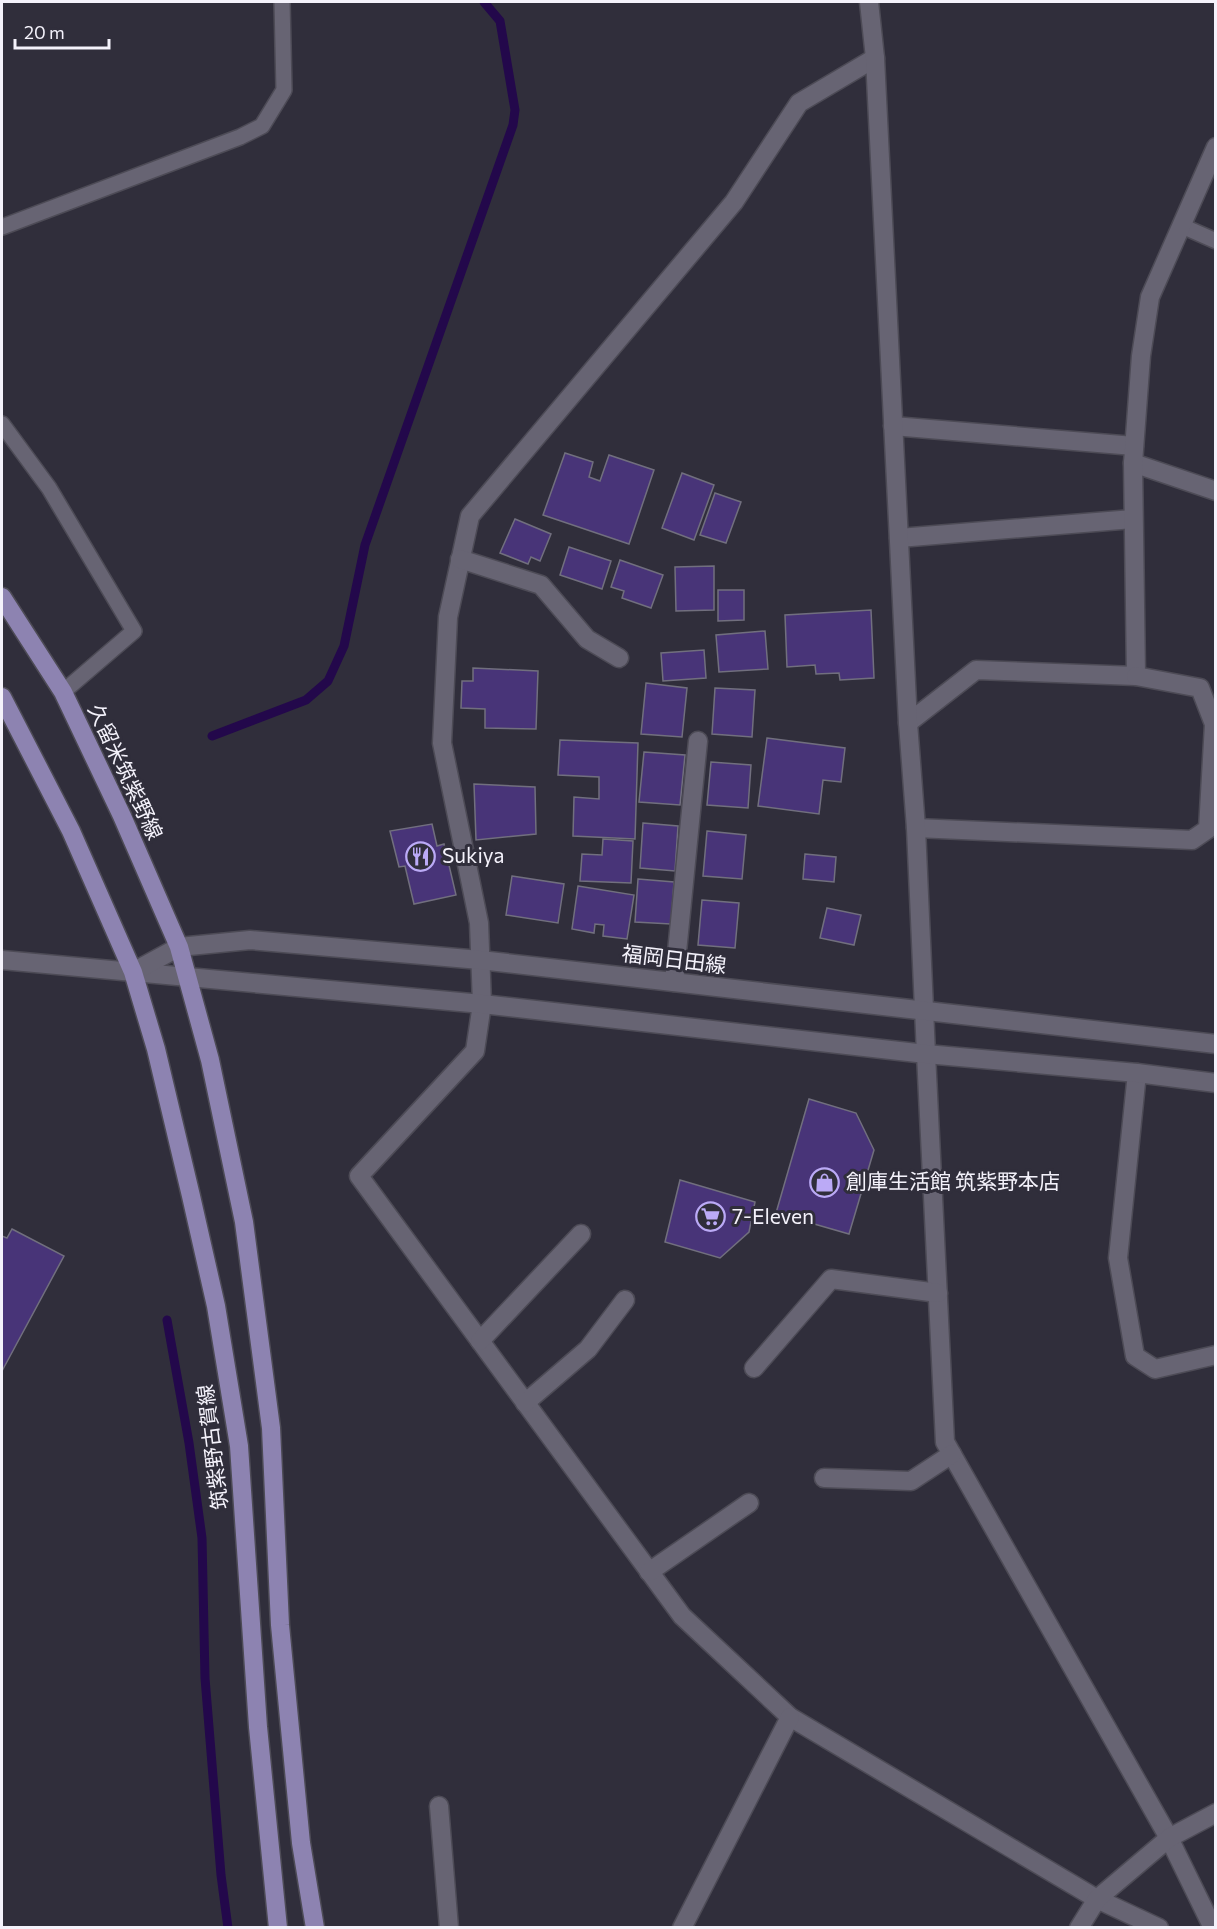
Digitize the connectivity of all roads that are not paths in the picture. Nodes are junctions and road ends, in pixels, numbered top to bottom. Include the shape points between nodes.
1 (282, 2) edge
2 (869, 2) edge
3 (875, 58) junction
4 (1215, 147) edge
5 (1182, 226) junction
6 (2, 227) edge
7 (1215, 241) edge
8 (2, 424) edge
9 (893, 426) junction
10 (1133, 455) junction
11 (1215, 491) edge
12 (1133, 519) junction
13 (898, 538) junction
14 (460, 559) junction
15 (2, 597) edge
16 (620, 658) dead end
17 (1136, 676) junction
18 (63, 692) junction
19 (2, 697) edge
20 (908, 723) junction
21 (698, 741) dead end
22 (916, 828) junction
23 (179, 947) junction
24 (2, 960) edge
25 (480, 960) junction
26 (133, 972) junction
27 (188, 977) junction
28 (674, 982) junction
29 (482, 1004) junction
30 (924, 1012) junction
31 (1215, 1044) edge
32 (926, 1054) junction
33 (1137, 1073) junction
34 (1215, 1083) edge
35 (582, 1234) dead end
36 (938, 1293) junction
37 (625, 1300) dead end
38 (480, 1341) junction
39 (1214, 1362) edge
40 (754, 1368) dead end
41 (525, 1402) junction
42 (952, 1454) junction
43 (824, 1478) dead end
44 (748, 1503) dead end
45 (650, 1572) junction
46 (790, 1717) junction
47 (439, 1806) dead end
48 (1215, 1813) edge
49 (1169, 1838) junction
50 (1097, 1899) junction
51 (278, 1928) edge
52 (315, 1928) edge
53 (449, 1928) edge
54 (682, 1928) edge
55 (1079, 1928) edge
56 (1159, 1928) edge
57 (1213, 1928) edge

1 - 6 lane via 284,90 262,126
2 - 3 street
3 - 9 street
3 - 14 street via 799,103 734,202 470,516
4 - 5 street
5 - 7 lane
5 - 10 street via 1150,297
8 - 18 lane via 49,488 134,632
9 - 10 street
9 - 13 street
10 - 11 street
10 - 12 street
12 - 13 street
12 - 17 street
13 - 20 street
14 - 16 street via 541,585 587,639
14 - 25 street via 448,617 442,743 479,923
15 - 18 main road, 久留米筑紫野線
17 - 20 street via 976,670
17 - 22 street via 1200,688 1214,724 1208,829 1192,840
18 - 23 main road, 久留米筑紫野線
19 - 26 main road via 70,831
20 - 22 street
21 - 28 street
22 - 30 street
23 - 25 street, 福岡日田線 via 250,940
23 - 26 street, 福岡日田線
23 - 27 main road, 久留米筑紫野線
24 - 26 street
25 - 28 street, 福岡日田線
25 - 29 street
26 - 27 street
26 - 51 main road, 筑紫野古賀線 via 156,1048 206,1262 239,1446 258,1727
27 - 29 street
27 - 52 main road via 244,1222 271,1428 280,1624 301,1843
28 - 30 street, 福岡日田線
29 - 32 street
29 - 38 street via 475,1051 359,1176
30 - 31 street, 福岡日田線
30 - 32 street
32 - 33 street
32 - 36 street
33 - 34 street
33 - 39 street via 1118,1258 1135,1356 1155,1369
35 - 38 street
36 - 40 street via 831,1279
36 - 42 street via 945,1442
37 - 41 street via 588,1349
38 - 41 street
41 - 45 street
42 - 43 street via 911,1481
42 - 49 street
44 - 45 street
45 - 46 street via 682,1616
46 - 50 street
46 - 54 street
47 - 53 street
48 - 49 street
49 - 50 street
49 - 57 street
50 - 55 street
50 - 56 street

